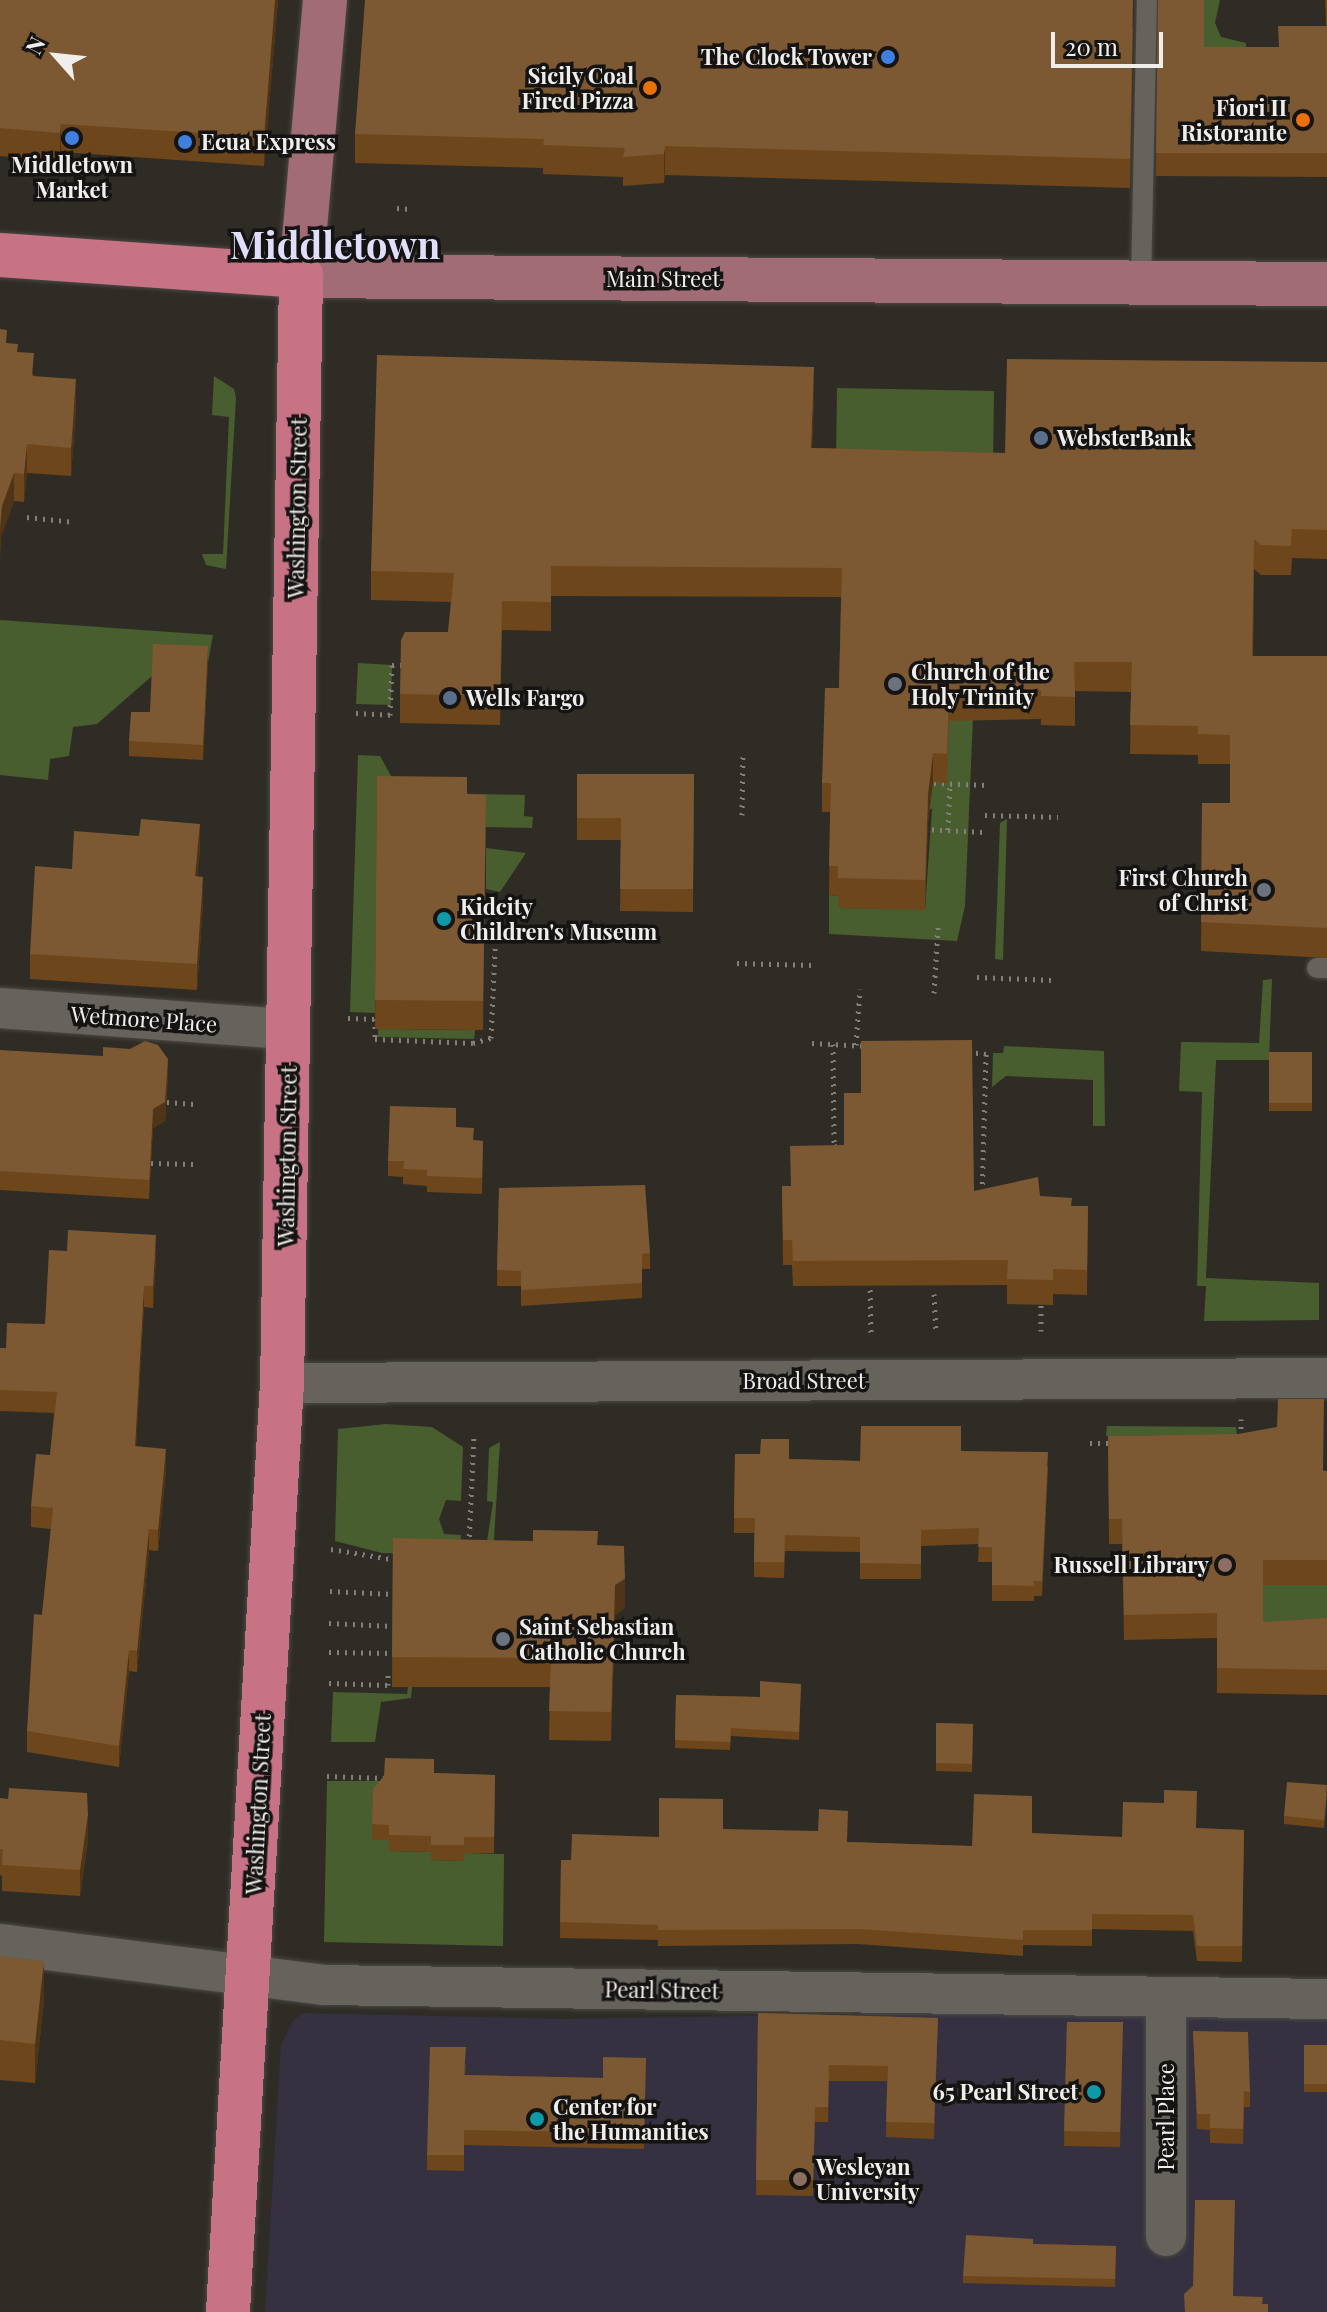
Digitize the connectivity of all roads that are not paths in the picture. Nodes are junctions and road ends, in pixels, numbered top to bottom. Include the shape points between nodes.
1 (325, 0) edge
2 (1147, 0) edge
3 (0, 255) edge
4 (301, 276) junction
5 (1141, 283) junction
6 (1327, 284) edge
7 (0, 1008) edge
8 (289, 1029) junction
9 (1327, 1378) edge
10 (282, 1383) junction
11 (0, 1944) edge
12 (248, 1977) junction
13 (1166, 1997) junction
14 (1327, 1999) edge
15 (1166, 2236) dead end
16 (228, 2312) edge

1 - 4 main road, Washington Street
2 - 5 lane
3 - 4 highway, Main Street
4 - 5 main road, Main Street
4 - 8 highway, Washington Street
5 - 6 main road, Main Street
7 - 8 street, Wetmore Place
8 - 10 highway, Washington Street
9 - 10 street, Broad Street
10 - 12 highway, Washington Street
11 - 12 street, Pearl Street
12 - 13 street, Pearl Street via 338,1985
12 - 16 highway, Washington Street
13 - 14 street, Pearl Street
13 - 15 street, Pearl Place

